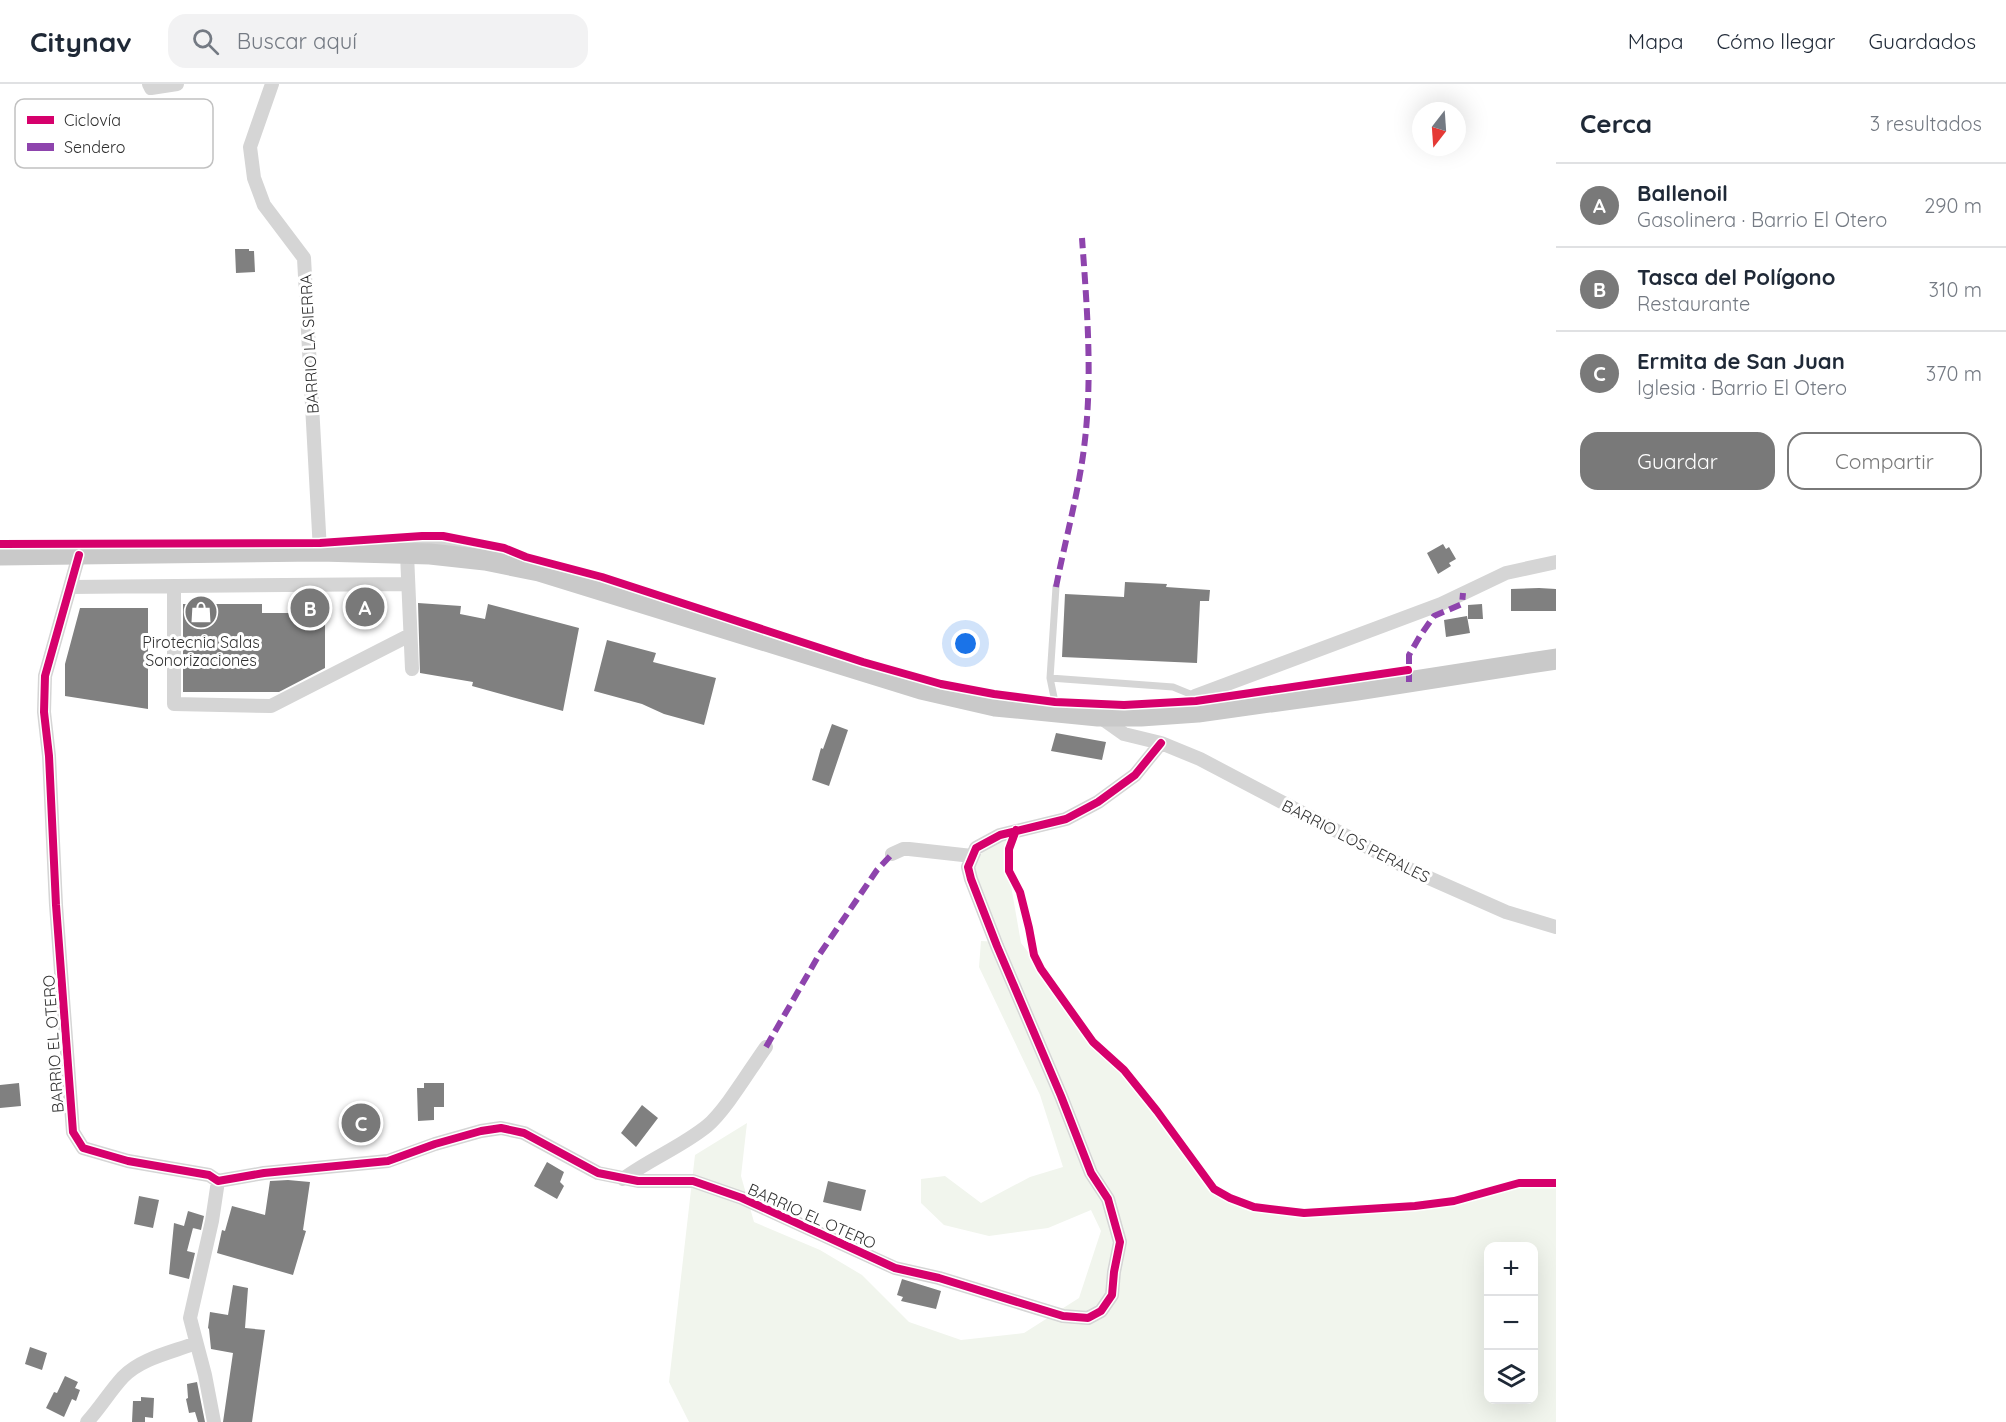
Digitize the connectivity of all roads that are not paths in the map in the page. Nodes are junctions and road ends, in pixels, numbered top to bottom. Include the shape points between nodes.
1 (149, 84) edge
2 (177, 84) edge
3 (272, 84) edge
4 (320, 551) junction
5 (366, 552) junction
6 (407, 554) junction
7 (0, 555) edge
8 (79, 555) junction
9 (1556, 562) edge
10 (503, 564) junction
11 (408, 584) junction
12 (70, 587) junction
13 (174, 587) junction
14 (1056, 587) dead end
15 (410, 635) junction
16 (1556, 659) edge
17 (412, 669) dead end
18 (1050, 678) junction
19 (1196, 704) junction
20 (1054, 712) junction
21 (1098, 716) junction
22 (1161, 743) junction
23 (892, 854) dead end
24 (972, 856) junction
25 (1556, 927) edge
26 (766, 1047) dead end
27 (623, 1179) junction
28 (218, 1181) junction
29 (196, 1342) junction
30 (87, 1422) edge
31 (214, 1422) edge

1 - 2 street via 151,88
3 - 4 street, BARRIO LA SIERRA via 250,147 254,178 264,205 304,258
4 - 5 main road
4 - 8 main road
5 - 6 main road
5 - 10 lane via 396,543 450,543 481,549
6 - 10 main road
6 - 11 street
7 - 8 main road
8 - 12 street, BARRIO EL OTERO
9 - 19 street, BARRIO LOS PERALES via 1506,573 1441,604
10 - 20 main road, BARRIO LOS PERALES via 571,580 921,689 995,706
11 - 13 street
11 - 15 street
12 - 13 street
12 - 28 street, BARRIO EL OTERO via 45,676 44,712 73,1132 83,1148 128,1161 209,1175
13 - 15 street via 174,704 271,706
14 - 18 lane
15 - 17 street
16 - 19 main road, BARRIO LOS PERALES via 1357,690
18 - 19 lane via 1173,687
18 - 20 lane
19 - 21 main road, BARRIO LOS PERALES via 1141,716
20 - 21 main road, BARRIO LOS PERALES
21 - 22 street, BARRIO LOS PERALES via 1124,734
22 - 24 street via 1135,775 1098,802 1066,819 1000,835 976,848
22 - 25 street, BARRIO LOS PERALES via 1200,759 1411,870 1506,912
23 - 24 street via 909,849
24 - 27 street, BARRIO EL OTERO via 968,867 971,879 1091,1173 1108,1199 1120,1242 1112,1295 1101,1311 1088,1318 1063,1316 895,1268 742,1198 693,1181
26 - 27 street via 711,1122
27 - 28 street, BARRIO EL OTERO via 598,1173 524,1133 501,1128 447,1140 388,1161
28 - 29 street via 190,1318
29 - 30 street via 140,1364 124,1376
29 - 31 street

